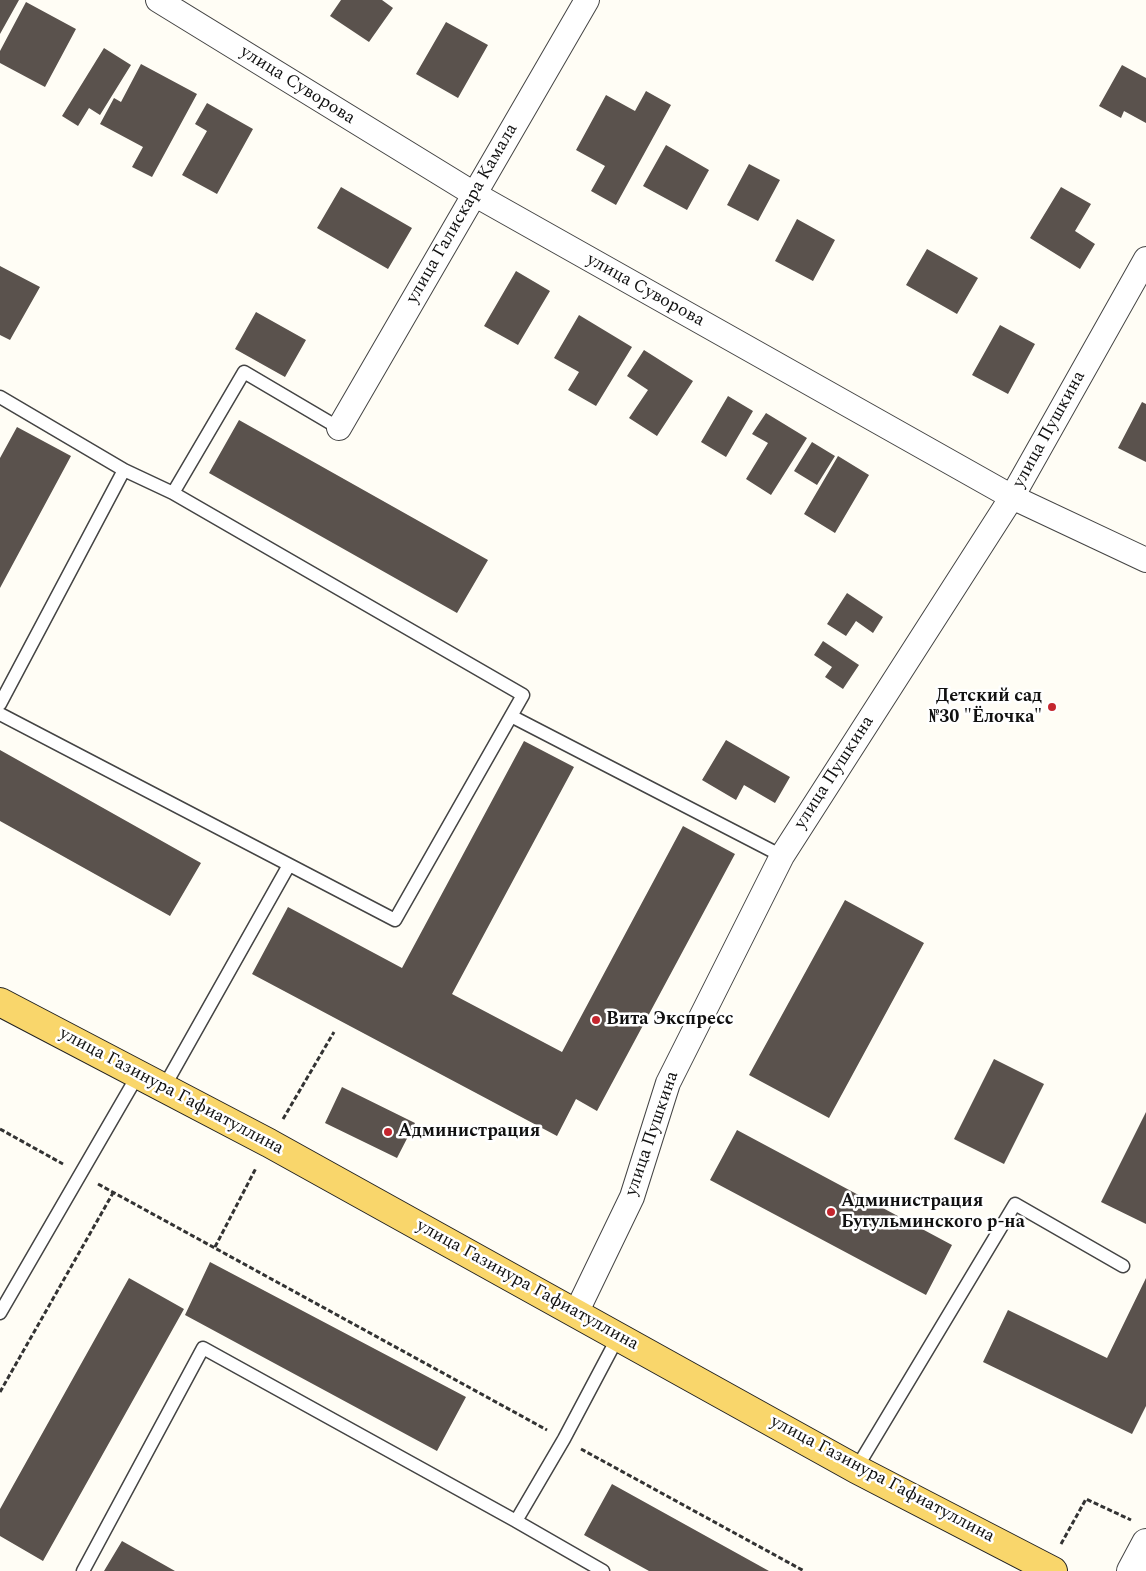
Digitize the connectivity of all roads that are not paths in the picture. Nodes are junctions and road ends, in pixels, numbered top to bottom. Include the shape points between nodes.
1 (158, 0) edge
2 (586, 0) edge
3 (474, 194) junction
4 (1146, 259) edge
5 (0, 397) edge
6 (339, 428) joint
7 (124, 470) junction
8 (173, 493) junction
9 (1012, 497) junction
10 (1146, 560) edge
11 (0, 704) edge
12 (0, 714) edge
13 (511, 716) junction
14 (782, 856) junction
15 (289, 865) junction
16 (0, 1002) edge
17 (139, 1073) junction
18 (164, 1087) junction
19 (1123, 1266) dead end
20 (0, 1313) edge
21 (576, 1313) junction
22 (618, 1337) junction
23 (856, 1469) junction
24 (516, 1521) junction
25 (1142, 1533) edge
26 (1050, 1570) edge
27 (82, 1571) edge
28 (603, 1571) edge
29 (1130, 1571) edge

1 - 3 street, улица Суворова
2 - 3 street, улица Галискара Камала
3 - 6 street, улица Галискара Камала
3 - 9 street, улица Суворова
4 - 9 street, улица Пушкина
5 - 7 lane
6 - 8 lane via 244,372
7 - 8 lane
7 - 11 lane
8 - 13 lane via 523,695
9 - 10 street, улица Суворова
9 - 14 street, улица Пушкина
12 - 15 lane
13 - 14 lane
13 - 15 lane via 395,920
14 - 21 street, улица Пушкина via 668,1083 632,1197
15 - 18 lane
16 - 17 main road, улица Газинура Гафиатуллина
17 - 18 main road, улица Газинура Гафиатуллина
17 - 20 lane
18 - 21 main road, улица Газинура Гафиатуллина
19 - 23 lane via 1015,1204
21 - 22 main road, улица Газинура Гафиатуллина
22 - 23 main road, улица Газинура Гафиатуллина
22 - 24 lane via 564,1440
23 - 26 main road, улица Газинура Гафиатуллина
24 - 27 lane via 203,1348
24 - 28 lane
25 - 29 street

